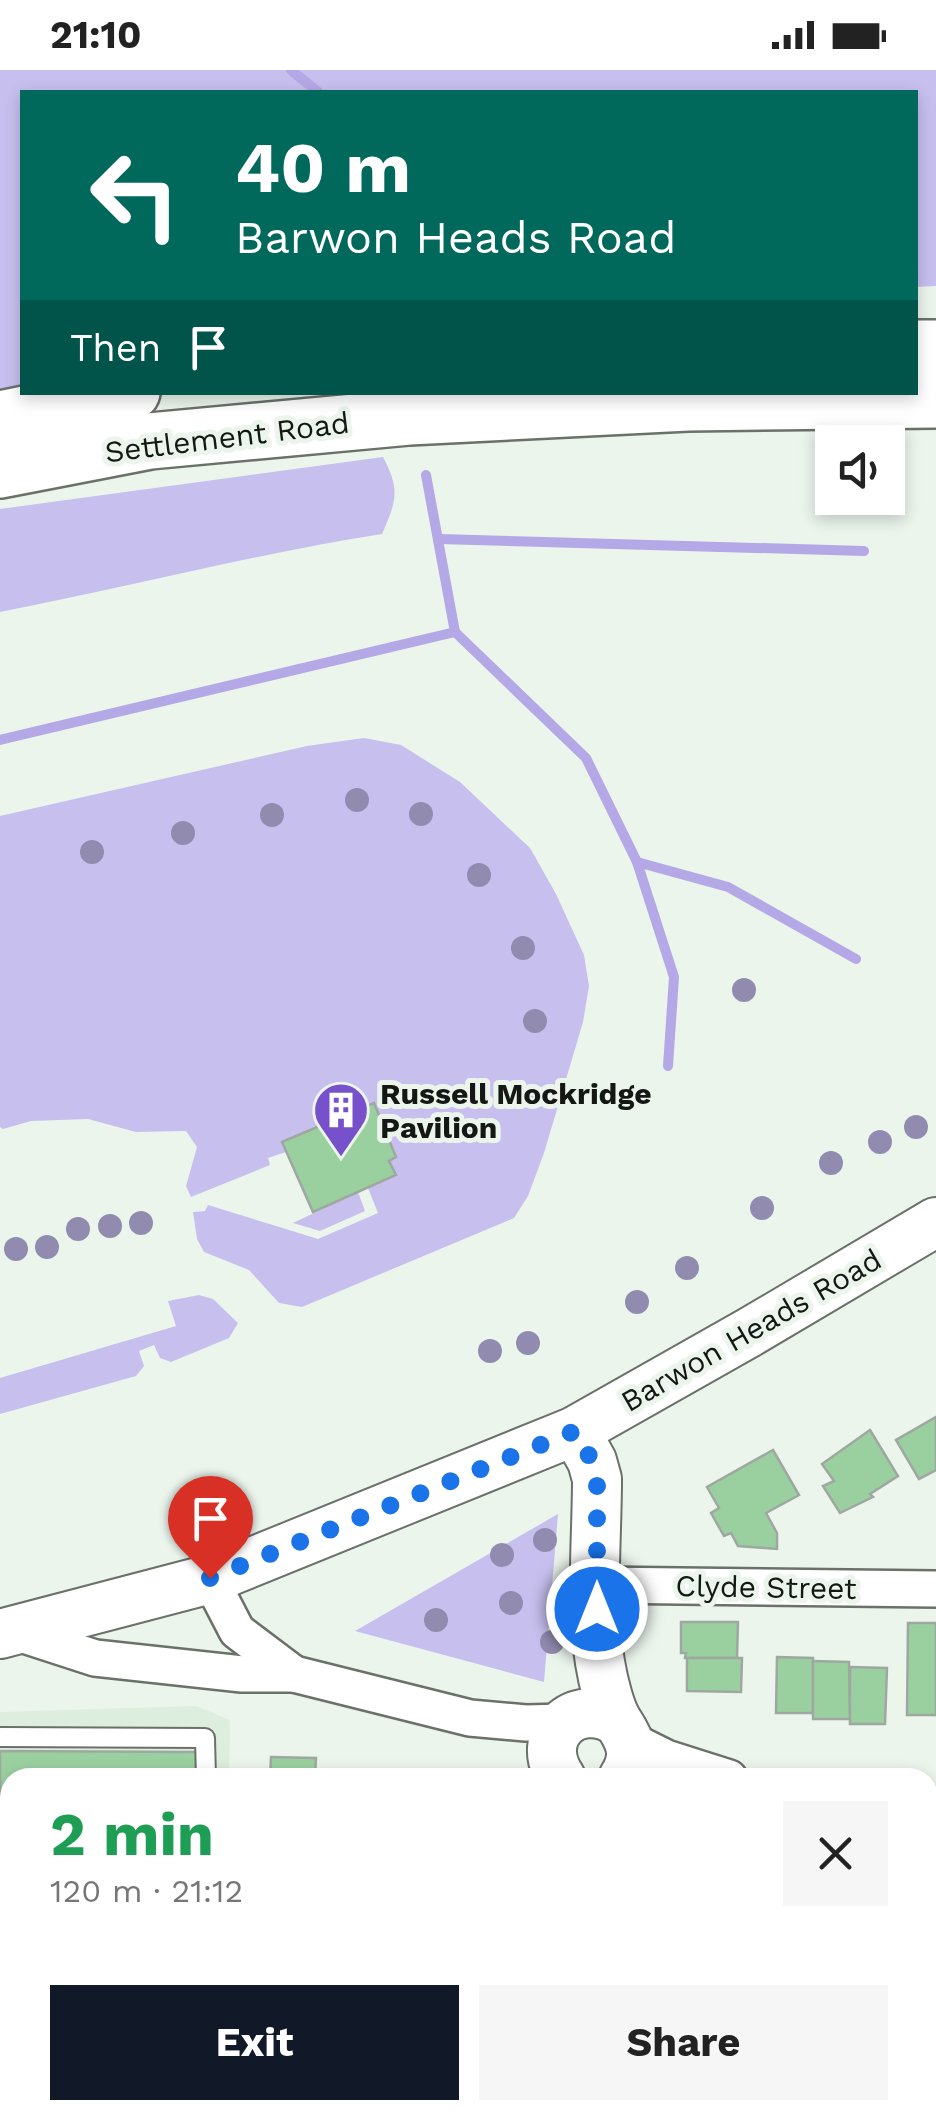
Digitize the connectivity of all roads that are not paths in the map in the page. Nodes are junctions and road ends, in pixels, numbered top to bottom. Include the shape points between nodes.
1 (118, 395) edge
2 (936, 400) edge
3 (0, 420) edge
4 (0, 470) edge
5 (936, 1222) edge
6 (575, 1431) junction
7 (210, 1578) junction
8 (597, 1585) junction
9 (936, 1589) edge
10 (596, 1632) junction
11 (8, 1633) edge
12 (294, 1674) junction
13 (0, 1737) edge
14 (562, 1745) edge
15 (626, 1754) edge
16 (206, 1768) edge
17 (697, 1768) edge

1 - 3 highway, Settlement Road
2 - 4 highway, Settlement Road via 409,417 150,442
5 - 6 street, Barwon Heads Road
6 - 7 street, Barwon Heads Road
6 - 8 street via 597,1479
7 - 11 street, Barwon Heads Road
7 - 12 street via 238,1630
8 - 9 street, Clyde Street
8 - 10 street
10 - 14 street via 586,1683
10 - 15 street
11 - 12 street via 96,1658
12 - 14 street via 470,1718 525,1745
13 - 16 lane via 205,1738
14 - 15 street via 595,1712
15 - 17 street

